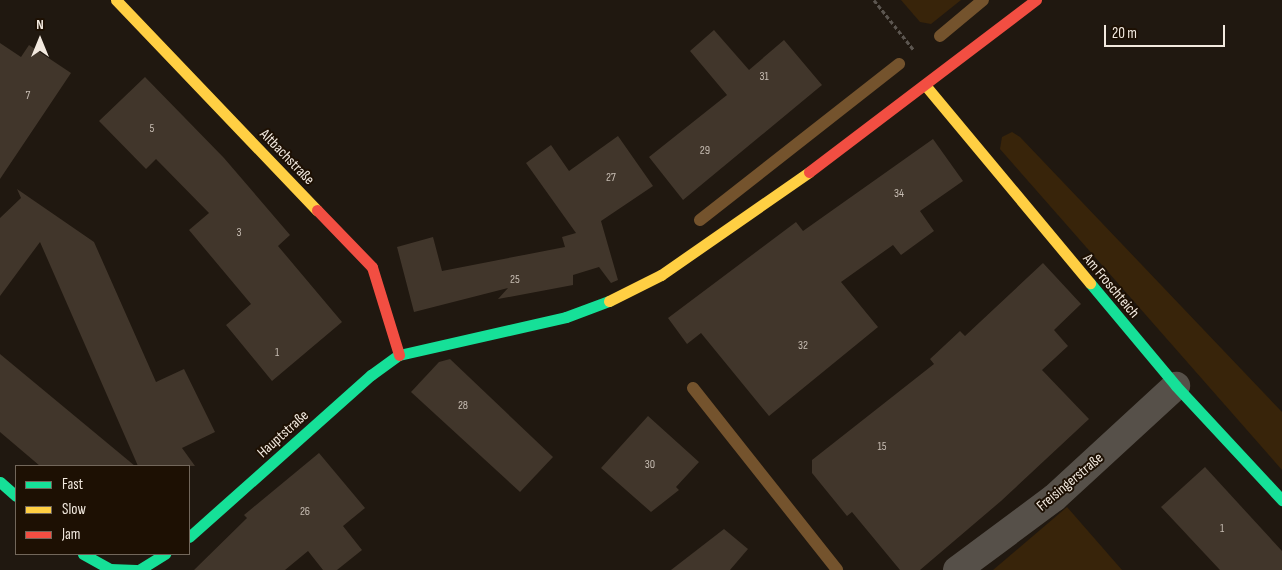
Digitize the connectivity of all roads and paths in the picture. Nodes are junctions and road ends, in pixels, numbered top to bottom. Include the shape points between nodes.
1 (116, 0) edge
2 (874, 0) edge
3 (1036, 0) edge
4 (925, 85) junction
5 (399, 355) junction
6 (1176, 386) junction
7 (0, 482) edge
8 (15, 495) edge
9 (1282, 500) edge
10 (190, 536) edge
11 (85, 555) edge
12 (163, 555) edge
13 (137, 570) edge
14 (957, 570) edge

1 - 5 street, Altbachstraße via 372,267
2 - 4 path via 907,38 919,58
3 - 4 street
4 - 5 street via 803,177 652,280 612,300 566,317
4 - 6 street, Am Froschteich
5 - 10 street, Hauptstraße via 364,382
6 - 9 street, Am Froschteich
6 - 14 street, Freisingerstraße via 1054,498
7 - 8 street
11 - 13 street via 110,569
12 - 13 street

